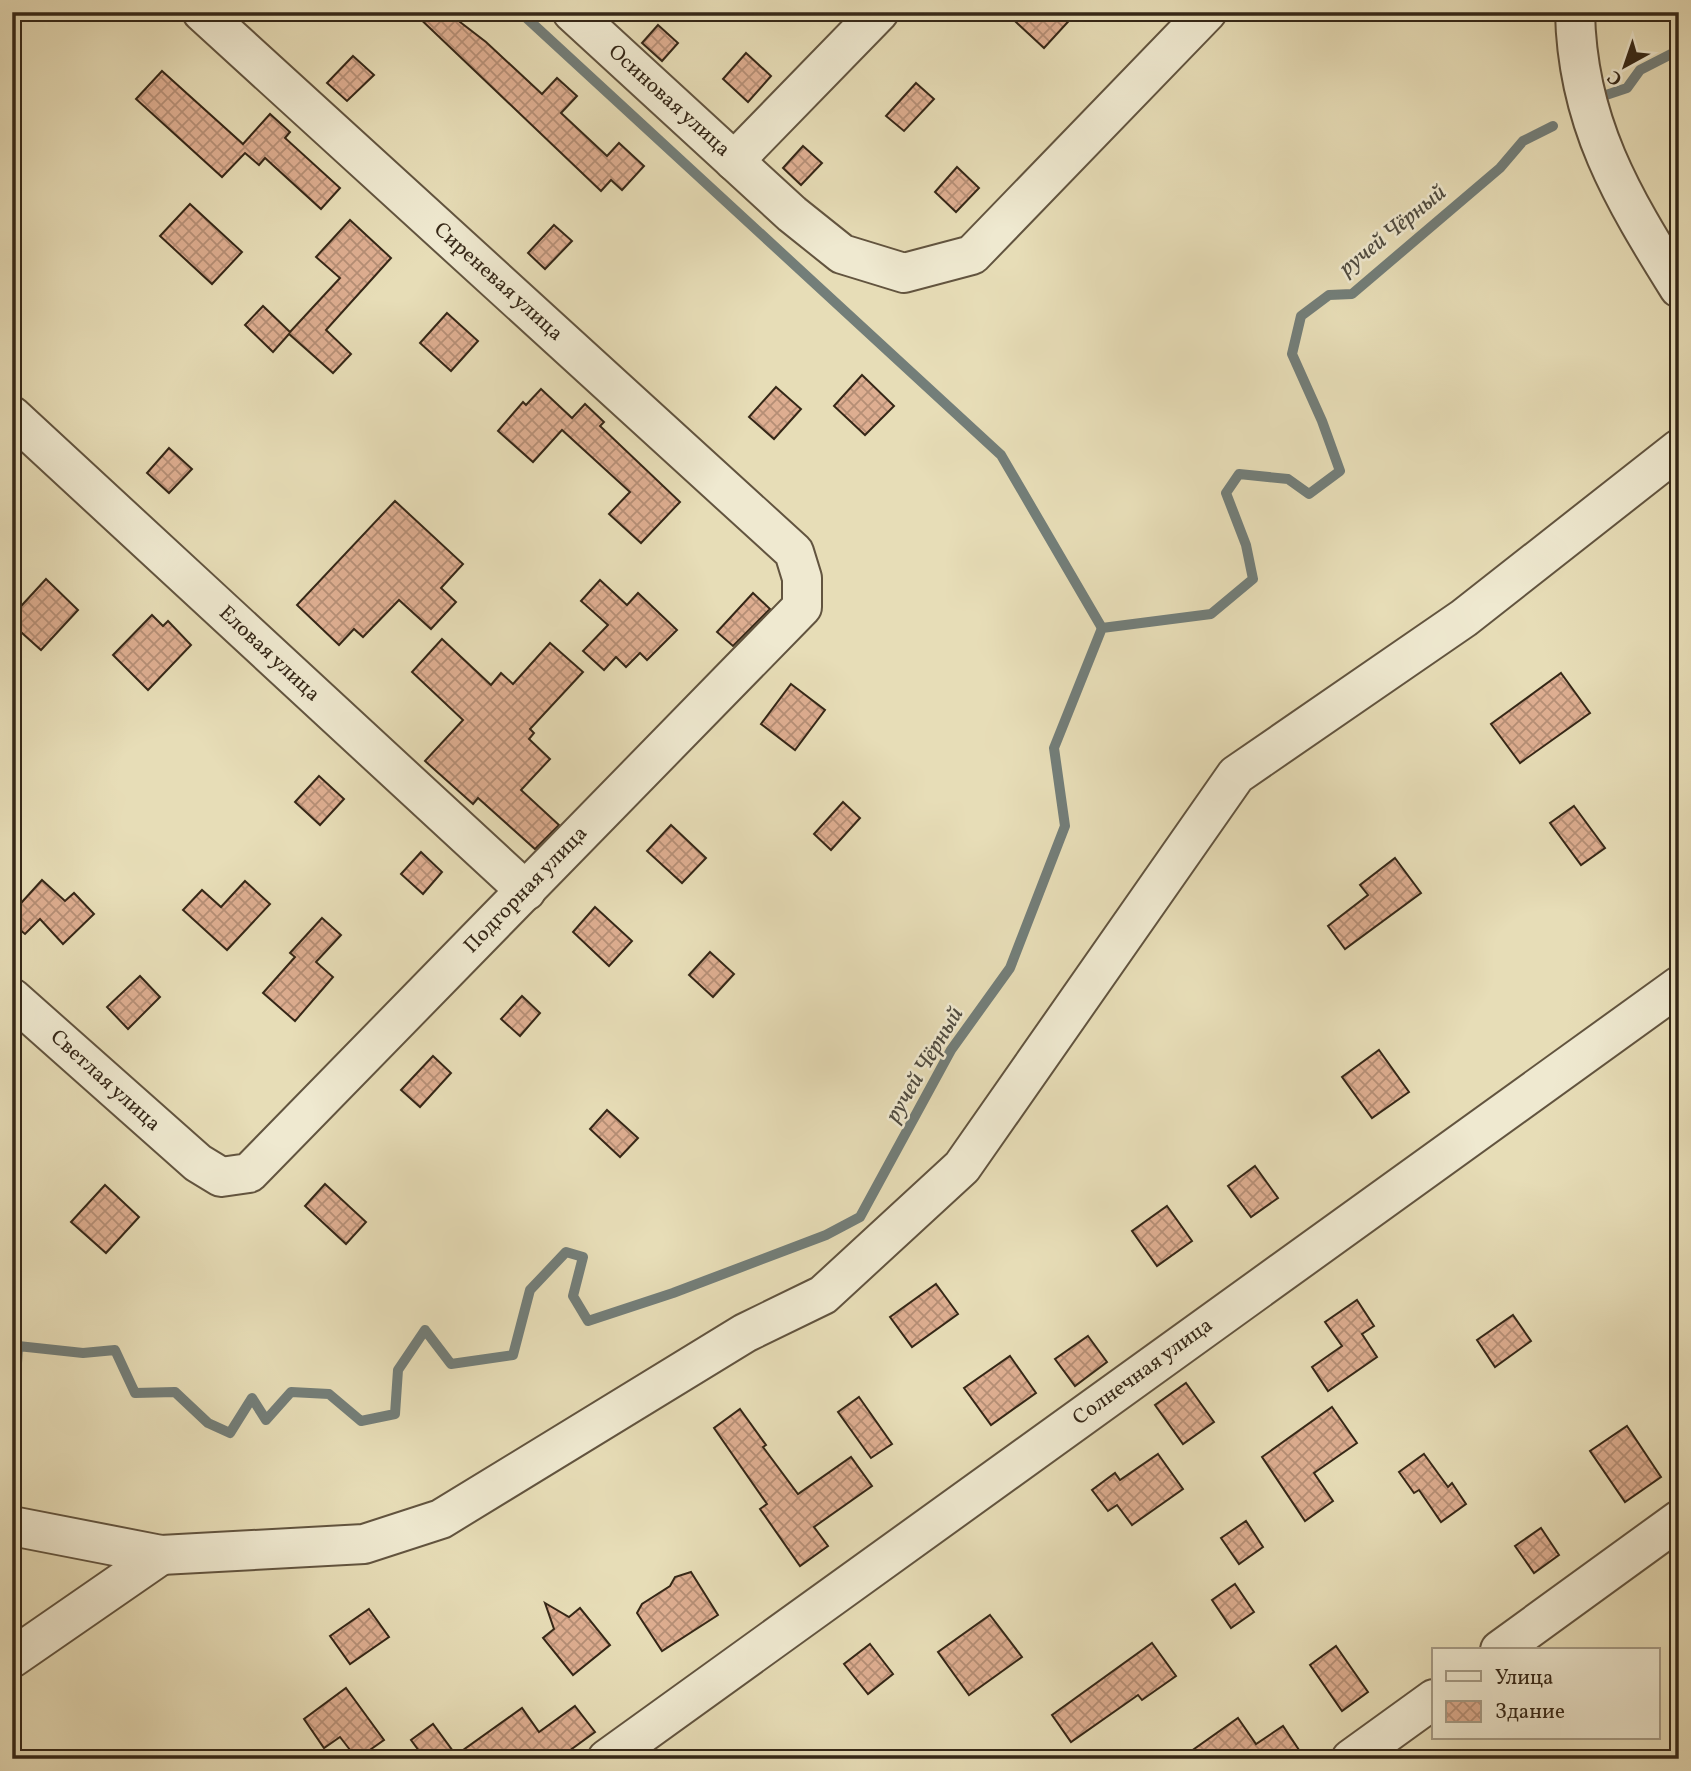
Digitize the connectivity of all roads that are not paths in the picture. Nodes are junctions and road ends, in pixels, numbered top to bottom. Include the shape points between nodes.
1 (202, 12) edge
2 (572, 12) edge
3 (879, 12) edge
4 (1207, 12) edge
5 (1575, 12) edge
6 (734, 160) junction
7 (1679, 288) edge
8 (12, 416) edge
9 (1679, 449) edge
10 (794, 552) joint
11 (526, 891) junction
12 (1679, 986) edge
13 (12, 998) edge
14 (198, 1163) joint
15 (1679, 1520) edge
16 (12, 1526) edge
17 (161, 1555) junction
18 (1503, 1648) edge
19 (12, 1658) edge
20 (1432, 1700) edge
21 (607, 1759) edge
22 (1351, 1759) edge

1 - 10 street, Сиреневая улица
2 - 6 street, Осиновая улица
3 - 6 street
4 - 6 street, Осиновая улица via 972,255 904,273 842,254
5 - 7 street via 1576,56 1595,135 1634,216
8 - 11 street, Еловая улица
9 - 17 street via 1464,618 1236,775 962,1167 823,1295 745,1334 441,1519 365,1544
10 - 11 street, Подгорная улица via 802,578 802,607
11 - 14 street, Подгорная улица via 249,1173 222,1177
12 - 21 street, Солнечная улица
13 - 14 street, Светлая улица
15 - 18 street
16 - 17 street
17 - 19 street
20 - 22 street

